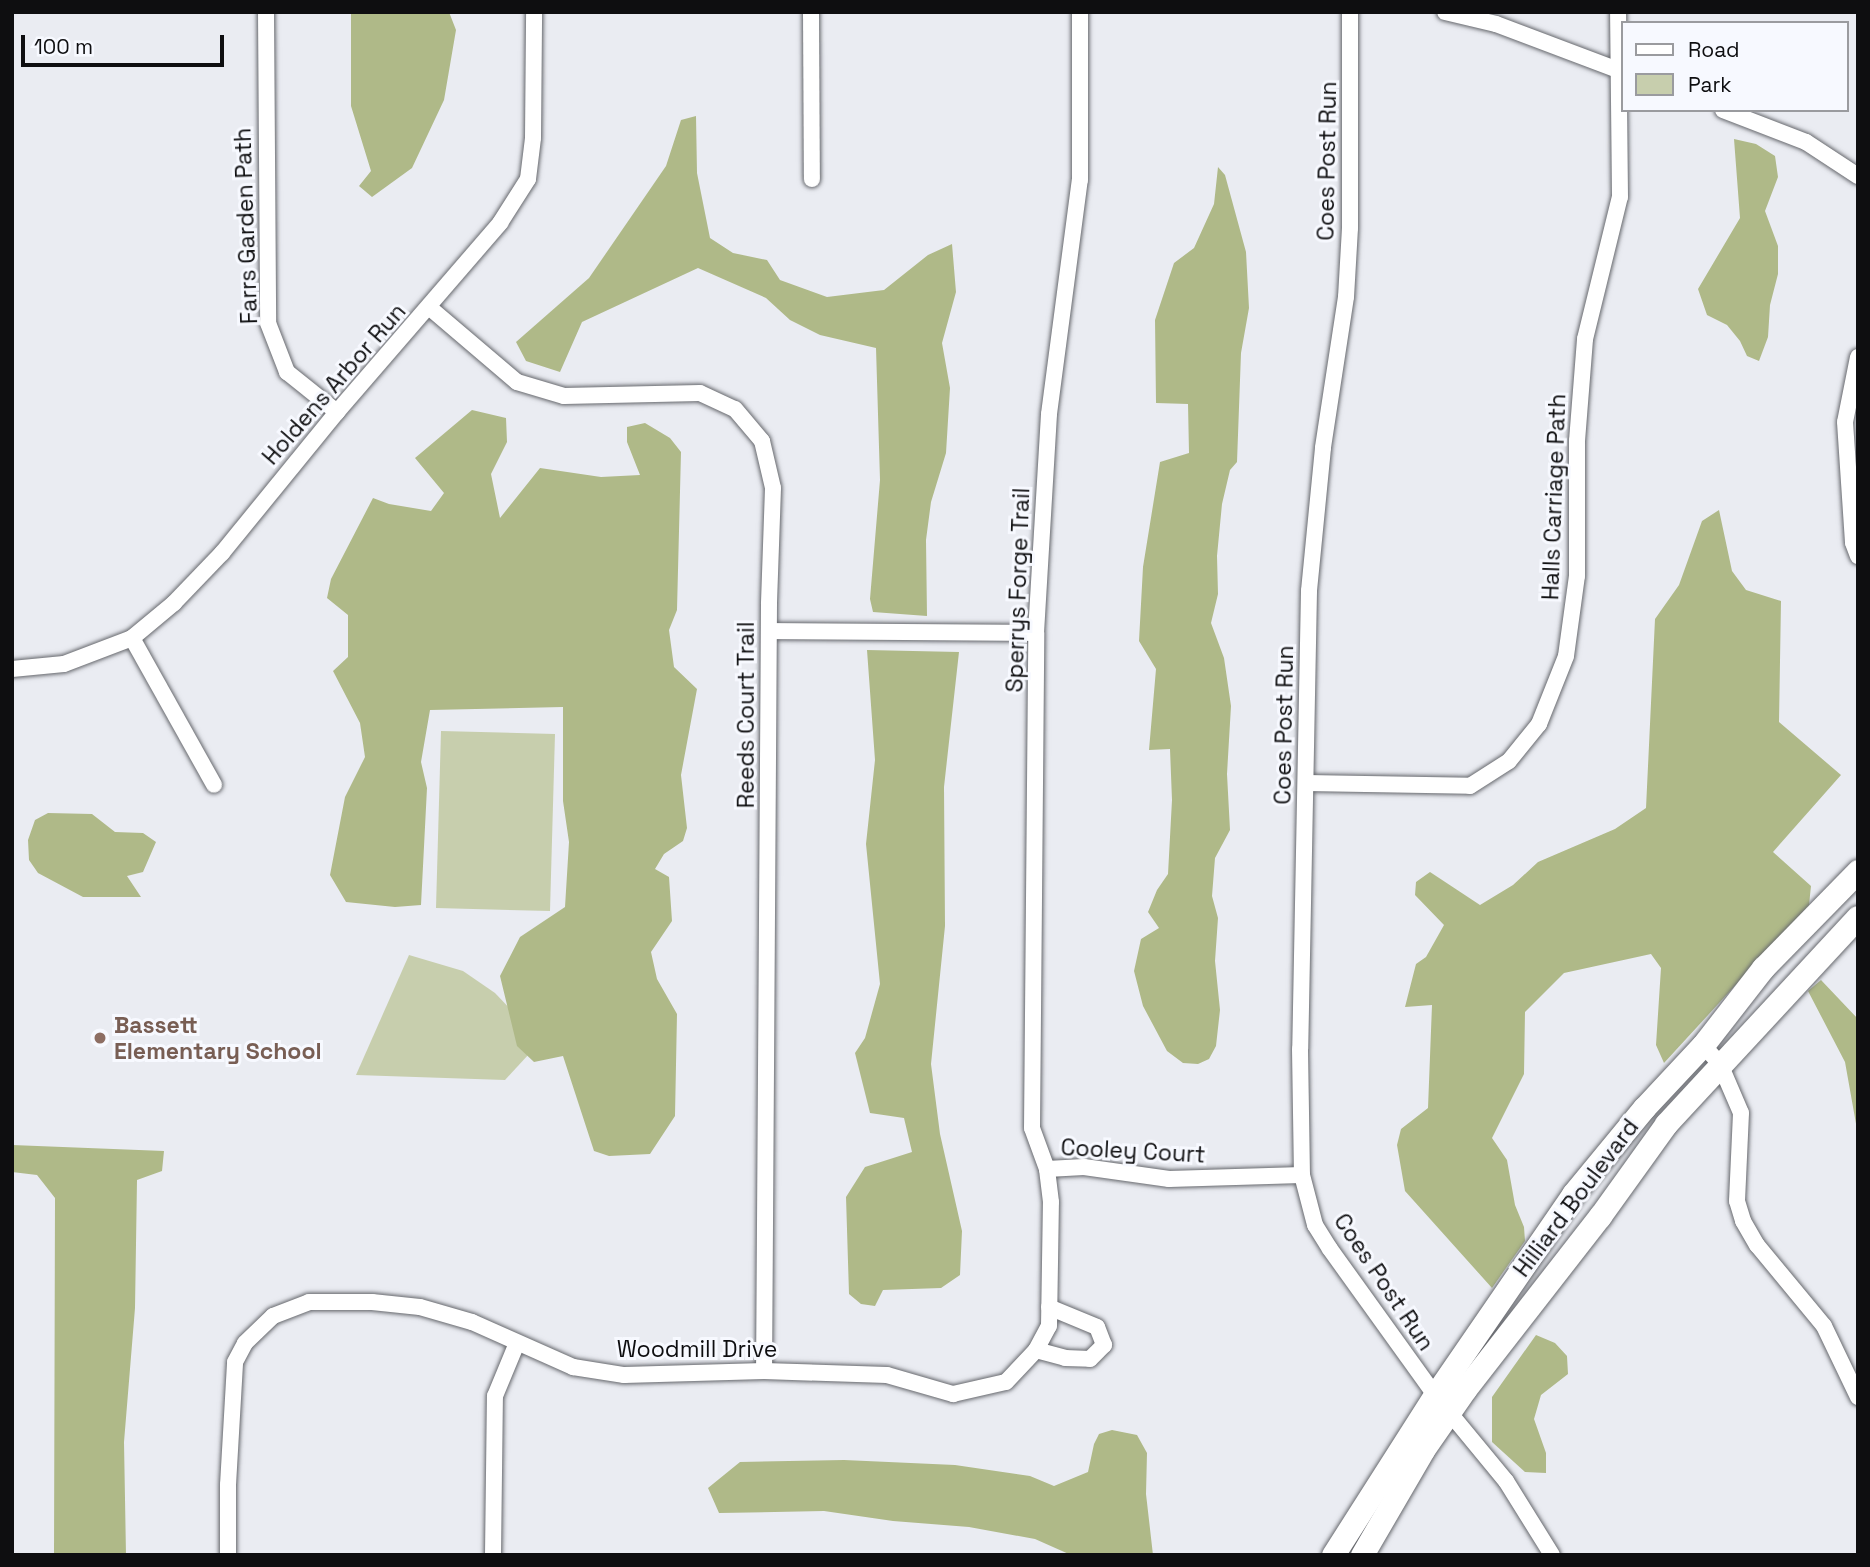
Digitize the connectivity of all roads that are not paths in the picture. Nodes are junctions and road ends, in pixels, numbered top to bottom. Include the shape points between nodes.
1 (266, 12) edge
2 (534, 12) edge
3 (811, 12) edge
4 (1080, 12) edge
5 (1350, 12) edge
6 (1444, 12) edge
7 (1618, 12) edge
8 (1620, 71) edge
9 (1728, 112) edge
10 (1858, 176) edge
11 (812, 179) dead end
12 (430, 308) junction
13 (1858, 357) edge
14 (337, 412) junction
15 (1858, 556) edge
16 (770, 631) junction
17 (1037, 633) junction
18 (132, 638) junction
19 (12, 669) edge
20 (1306, 783) junction
21 (214, 785) dead end
22 (1858, 871) edge
23 (1858, 916) edge
24 (1703, 1045) junction
25 (1720, 1064) junction
26 (1046, 1169) junction
27 (1302, 1175) junction
28 (1049, 1307) junction
29 (517, 1343) junction
30 (1036, 1350) junction
31 (764, 1371) junction
32 (1858, 1397) edge
33 (1441, 1402) junction
34 (228, 1555) edge
35 (493, 1555) edge
36 (1333, 1555) edge
37 (1362, 1555) edge
38 (1552, 1555) edge

1 - 14 street, Farrs Garden Path via 268,323 287,372
2 - 12 street, Holdens Arbor Run via 528,180 500,223
3 - 11 street
4 - 17 street, Sperrys Forge Trail via 1080,180 1049,414
5 - 20 street, Coes Post Run via 1347,270 1309,591
6 - 8 street via 1496,24
7 - 8 street, Halls Carriage Path
8 - 20 street, Halls Carriage Path via 1620,197 1586,339 1577,441 1577,576 1566,656 1539,724 1509,761 1470,786
9 - 10 street via 1806,142
12 - 14 street, Holdens Arbor Run
12 - 16 street, Reeds Court Trail via 517,382 564,396 700,393 735,409 762,441 773,488
13 - 15 street via 1846,422 1853,543
14 - 18 street, Holdens Arbor Run via 222,553
16 - 17 street
16 - 31 street, Reeds Court Trail
17 - 26 street, Sperrys Forge Trail via 1032,1128
18 - 19 street, Holdens Arbor Run via 65,664
18 - 21 street
20 - 27 street, Coes Post Run
22 - 24 main road, Hilliard Boulevard via 1763,968
23 - 25 main road, Hilliard Boulevard
24 - 25 street
24 - 33 main road, Hilliard Boulevard via 1573,1195
25 - 32 street via 1741,1113 1737,1201 1743,1221 1757,1245 1824,1326
25 - 33 main road, Hilliard Boulevard via 1666,1124 1600,1216
26 - 27 street, Cooley Court via 1084,1167 1169,1179
26 - 28 street, Sperrys Forge Trail via 1051,1202
27 - 33 street, Coes Post Run via 1315,1225
28 - 30 street, Sperrys Forge Trail via 1049,1326
28 - 30 street via 1097,1327 1104,1345 1090,1359
29 - 31 street, Woodmill Drive via 573,1367 624,1375
29 - 34 street, Woodmill Drive via 472,1322 420,1307 309,1302 273,1315 245,1343 235,1362
29 - 35 street via 495,1396
30 - 31 street, Woodmill Drive via 1006,1382 953,1394 887,1375
33 - 36 main road, Hilliard Boulevard
33 - 37 main road, Hilliard Boulevard
33 - 38 street, Coes Post Run via 1506,1482

